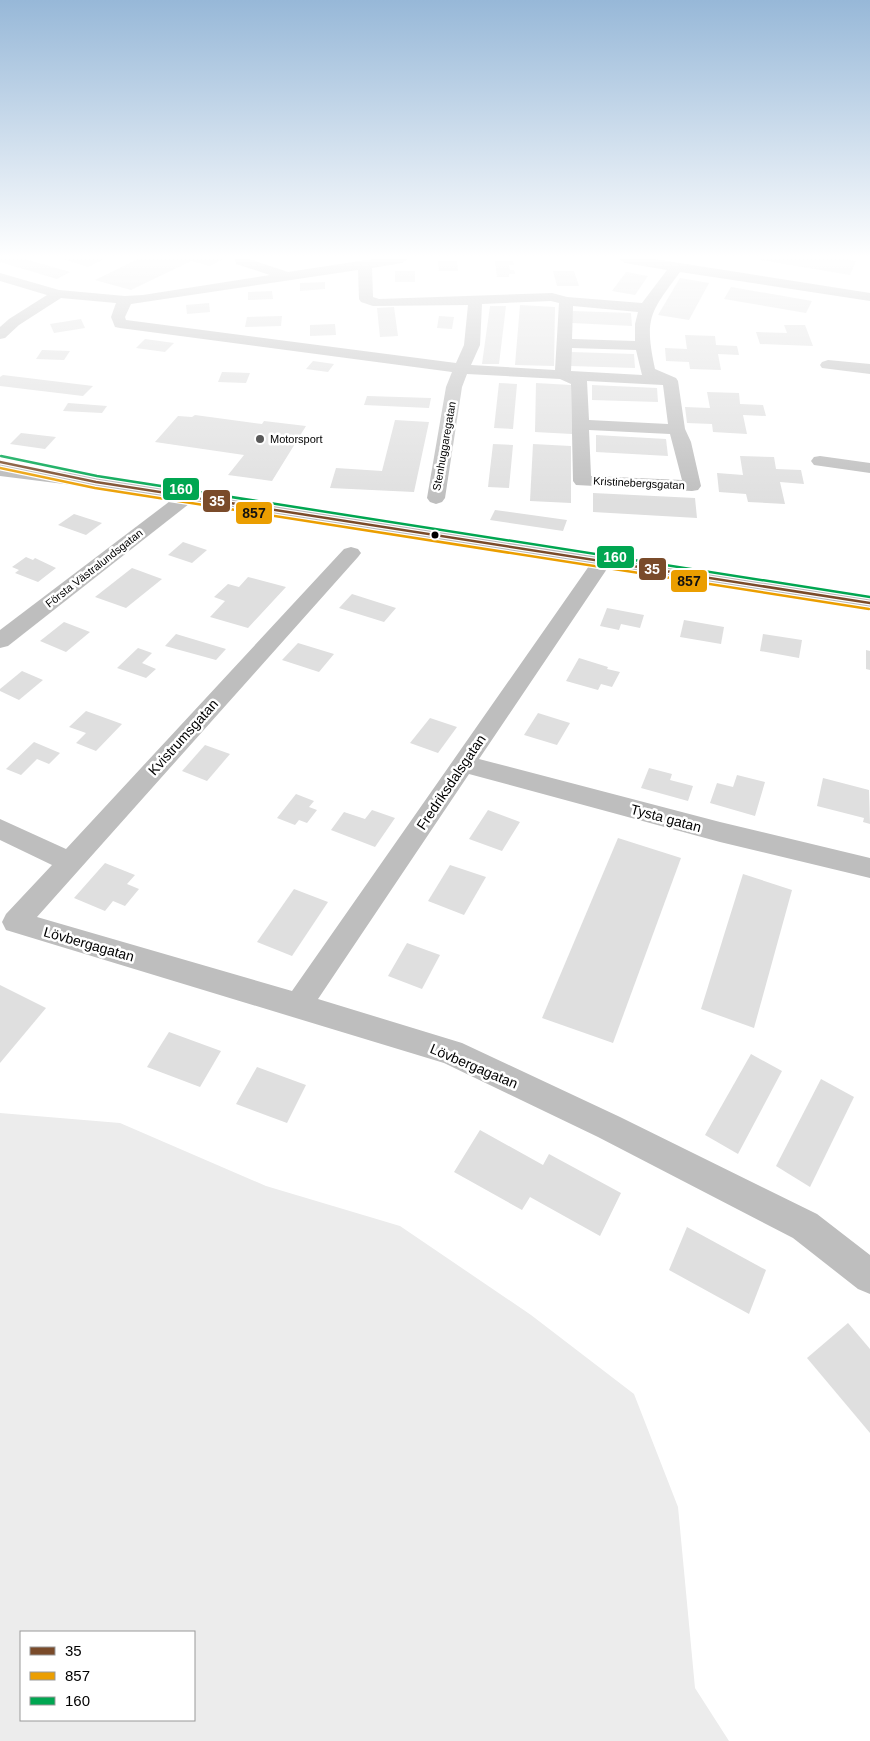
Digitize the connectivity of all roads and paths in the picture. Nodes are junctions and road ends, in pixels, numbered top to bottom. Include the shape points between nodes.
1 (247, 340) edge
2 (472, 340) edge
3 (643, 340) edge
4 (564, 343) joint
5 (643, 346) junction
6 (828, 365) dead end
7 (463, 368) junction
8 (870, 369) edge
9 (563, 375) junction
10 (670, 381) junction
11 (581, 425) junction
12 (677, 430) junction
13 (820, 461) dead end
14 (0, 462) edge
15 (870, 468) edge
16 (0, 470) edge
17 (96, 482) junction
18 (188, 496) junction
19 (436, 498) dead end
20 (351, 552) dead end
21 (603, 560) junction
22 (864, 603) edge
23 (0, 641) edge
24 (464, 764) junction
25 (0, 829) edge
26 (68, 862) junction
27 (870, 868) edge
28 (16, 922) joint
29 (298, 1004) junction
30 (870, 1277) edge

1 - 7 street
2 - 7 street, Stenhuggaregatan
3 - 5 street
4 - 5 street
4 - 9 street
5 - 10 street via 648,372
6 - 8 street
7 - 9 street
7 - 19 street, Stenhuggaregatan via 454,387
9 - 10 street
9 - 11 street, Kristinebergsgatan via 579,381
10 - 12 street, Kristinebergsgatan
11 - 12 street
11 - 12 street, Kristinebergsgatan via 582,481 692,486
13 - 15 street
14 - 17 main road
16 - 17 main road
17 - 18 main road
18 - 21 main road
18 - 23 street, Första Västralundsgatan
20 - 26 street, Kvistrumsgatan
21 - 22 main road
21 - 24 street, Fredriksdalsgatan
24 - 27 street, Tysta gatan
24 - 29 street, Fredriksdalsgatan
25 - 26 street
26 - 28 street, Kvistrumsgatan
28 - 29 street, Lövbergagatan
29 - 30 street, Lövbergagatan via 451,1052 609,1127 805,1226

